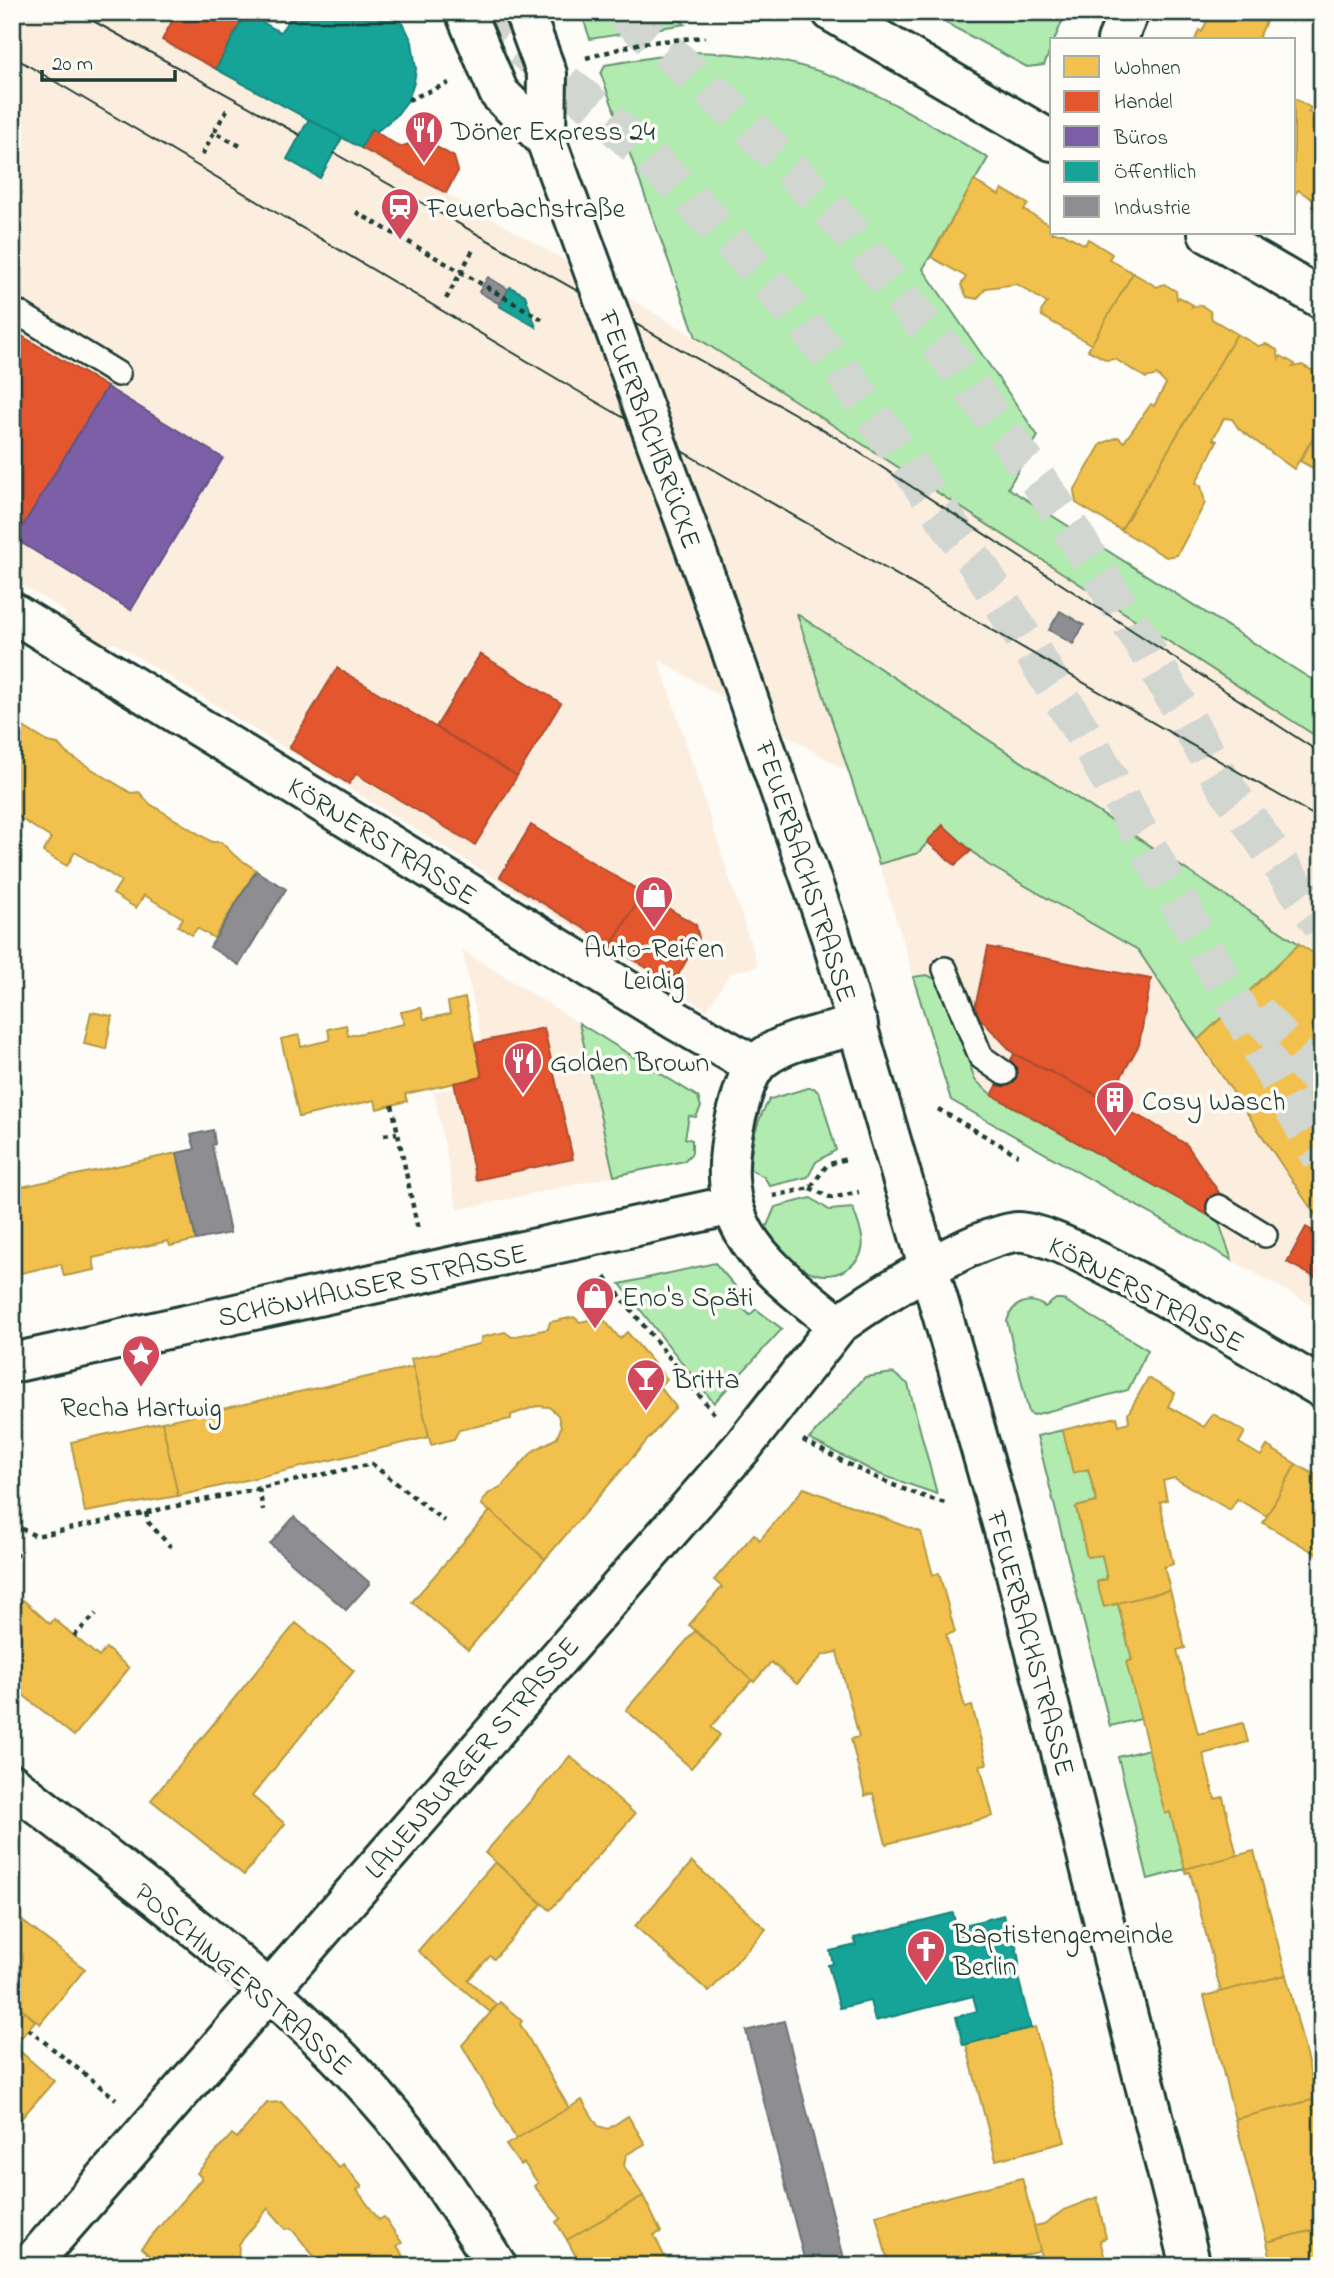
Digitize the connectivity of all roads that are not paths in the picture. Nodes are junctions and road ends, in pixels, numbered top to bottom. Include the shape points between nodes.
1 (466, 12) edge
2 (524, 12) edge
3 (832, 12) edge
4 (1129, 12) edge
5 (1118, 38) edge
6 (546, 140) junction
7 (1050, 140) edge
8 (1210, 234) edge
9 (1322, 299) edge
10 (12, 309) edge
11 (118, 374) dead end
12 (12, 612) edge
13 (755, 718) joint
14 (945, 969) dead end
15 (858, 1025) junction
16 (755, 1066) junction
17 (1004, 1073) dead end
18 (748, 1201) junction
19 (1219, 1208) dead end
20 (1265, 1235) dead end
21 (929, 1268) junction
22 (838, 1325) junction
23 (12, 1363) edge
24 (1322, 1388) edge
25 (12, 1783) edge
26 (266, 1990) junction
27 (29, 2266) edge
28 (497, 2266) edge
29 (1191, 2266) edge

1 - 6 street via 499,93
2 - 6 street via 547,74
3 - 7 street
4 - 5 street
6 - 13 street, FEUERBACHBRÜCKE, bridge
8 - 9 street
10 - 11 lane
12 - 16 street, KÖRNERSTRASSE
13 - 15 street, FEUERBACHSTRASSE
14 - 17 lane via 981,1058
15 - 16 street, FEUERBACHSTRASSE via 777,1050
15 - 21 street, FEUERBACHSTRASSE
16 - 18 street via 730,1144 728,1177
18 - 22 street via 744,1233 768,1268
18 - 23 street, SCHÖNHAUSER STRASSE
19 - 20 lane
21 - 22 street, LAUENBURGER STRASSE
21 - 24 street, KÖRNERSTRASSE via 978,1244 1017,1232 1046,1238 1124,1276
21 - 29 street, FEUERBACHSTRASSE via 1014,1566
22 - 26 street, LAUENBURGER STRASSE via 744,1445
25 - 26 street, POSCHINGERSTRASSE
26 - 27 street, LAUENBURGER STRASSE
26 - 28 street, POSCHINGERSTRASSE via 344,2062 412,2139

